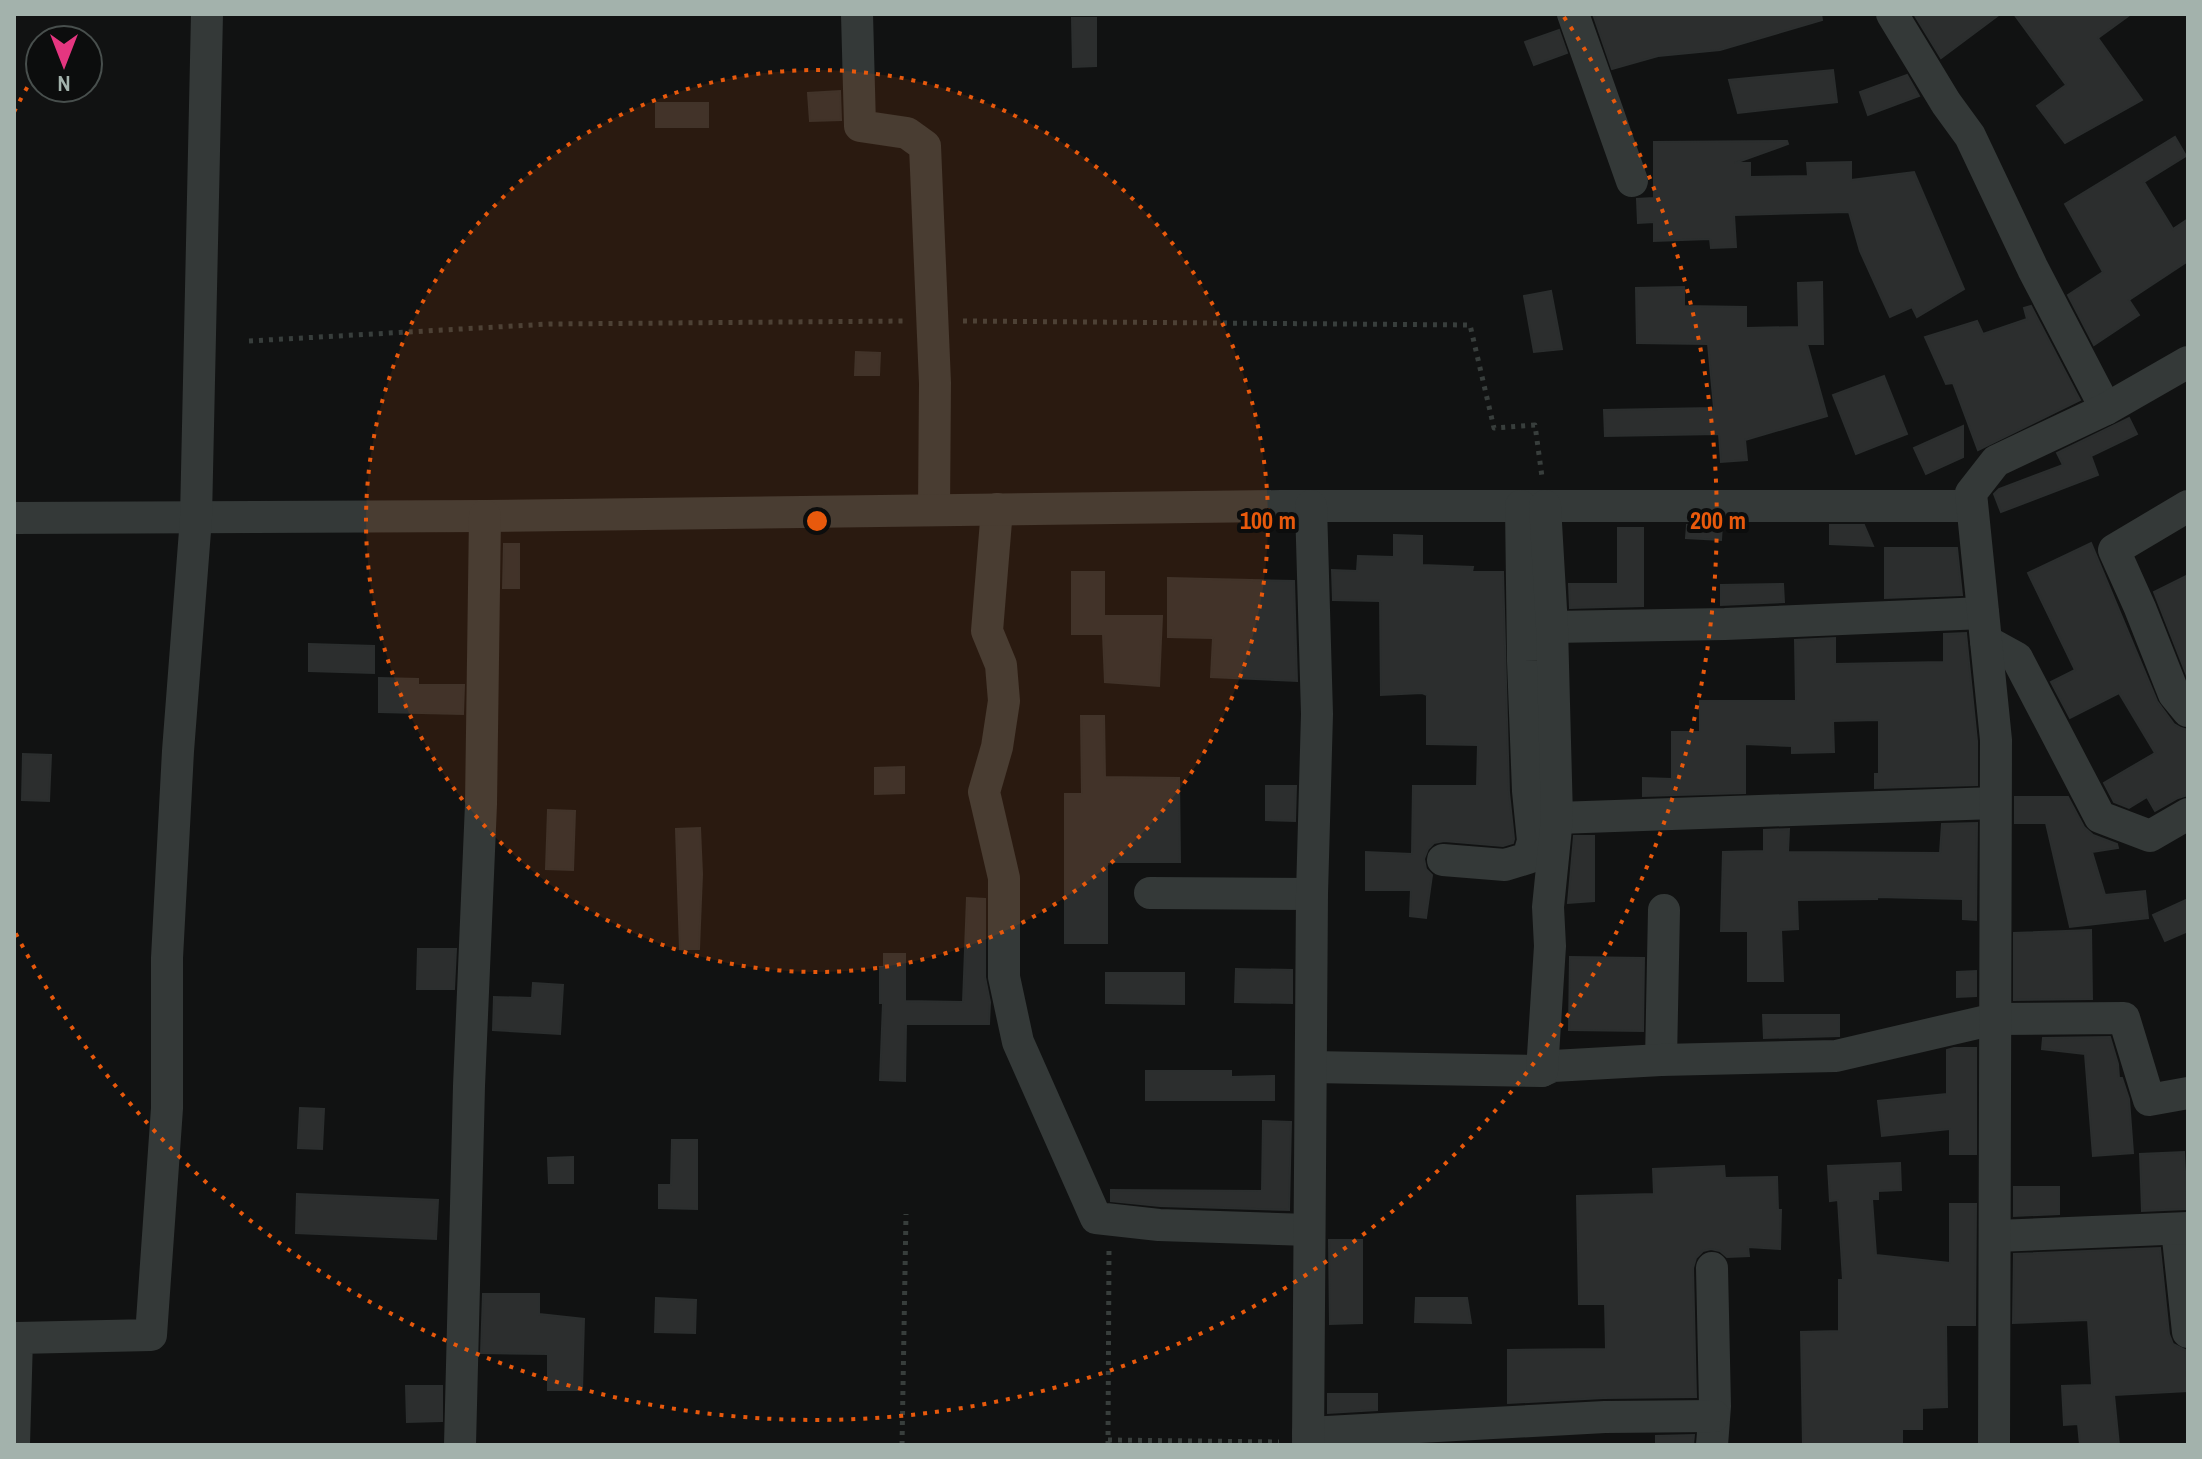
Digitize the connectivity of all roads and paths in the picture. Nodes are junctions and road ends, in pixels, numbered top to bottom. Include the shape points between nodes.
1 (207, 14) edge
2 (857, 14) edge
3 (1573, 14) edge
4 (1892, 14) edge
5 (1632, 181) dead end
6 (2188, 362) edge
7 (2106, 409) junction
8 (1311, 506) junction
9 (1533, 506) junction
10 (1972, 506) junction
11 (2188, 506) edge
12 (997, 509) junction
13 (934, 510) junction
14 (485, 516) junction
15 (14, 518) edge
16 (196, 518) junction
17 (1552, 627) junction
18 (1984, 627) junction
19 (2188, 711) edge
20 (1995, 803) junction
21 (2188, 814) edge
22 (1557, 818) junction
23 (1443, 860) dead end
24 (1150, 893) dead end
25 (1312, 894) junction
26 (1664, 910) dead end
27 (1995, 1019) junction
28 (1661, 1060) junction
29 (1311, 1067) junction
30 (1542, 1071) junction
31 (2188, 1093) edge
32 (906, 1214) dead end
33 (1109, 1219) junction
34 (2182, 1228) edge
35 (1309, 1230) junction
36 (1996, 1236) junction
37 (1712, 1268) dead end
38 (2188, 1332) edge
39 (1713, 1431) edge
40 (1308, 1440) edge
41 (1108, 1442) edge
42 (14, 1444) edge
43 (460, 1445) edge
44 (902, 1445) edge
45 (1994, 1445) edge

1 - 16 street
2 - 13 street via 860,126 907,133 925,146 935,383
3 - 5 street
4 - 7 street via 1970,136
6 - 7 street
7 - 10 street via 1996,461 1971,493
8 - 9 street
8 - 12 street
8 - 25 street via 1317,714
9 - 10 street
9 - 17 street
9 - 23 street via 1523,661 1533,841 1528,858 1505,865
10 - 18 street
11 - 19 street via 2114,550 2174,694
12 - 13 street
12 - 33 street via 987,631 1001,665 1004,701 984,792 1004,878 1004,977 1018,1042 1096,1218
13 - 14 street
14 - 16 street
14 - 43 street
15 - 16 street
16 - 42 street via 178,751 167,958 167,1108 151,1335 17,1338
17 - 18 street
17 - 22 street
18 - 20 street via 1996,740
18 - 21 street via 2017,658 2100,817 2150,836
20 - 22 street
20 - 27 street
22 - 30 street
24 - 25 street
25 - 29 street
26 - 28 street
27 - 28 street via 1836,1056
27 - 31 street via 2124,1018 2149,1100
27 - 36 street
28 - 30 street
29 - 30 street
29 - 35 street
32 - 44 path
33 - 35 street
33 - 41 path
34 - 36 street
34 - 38 street
35 - 40 street
36 - 45 street
37 - 39 street
39 - 40 street via 1605,1417
40 - 41 path

